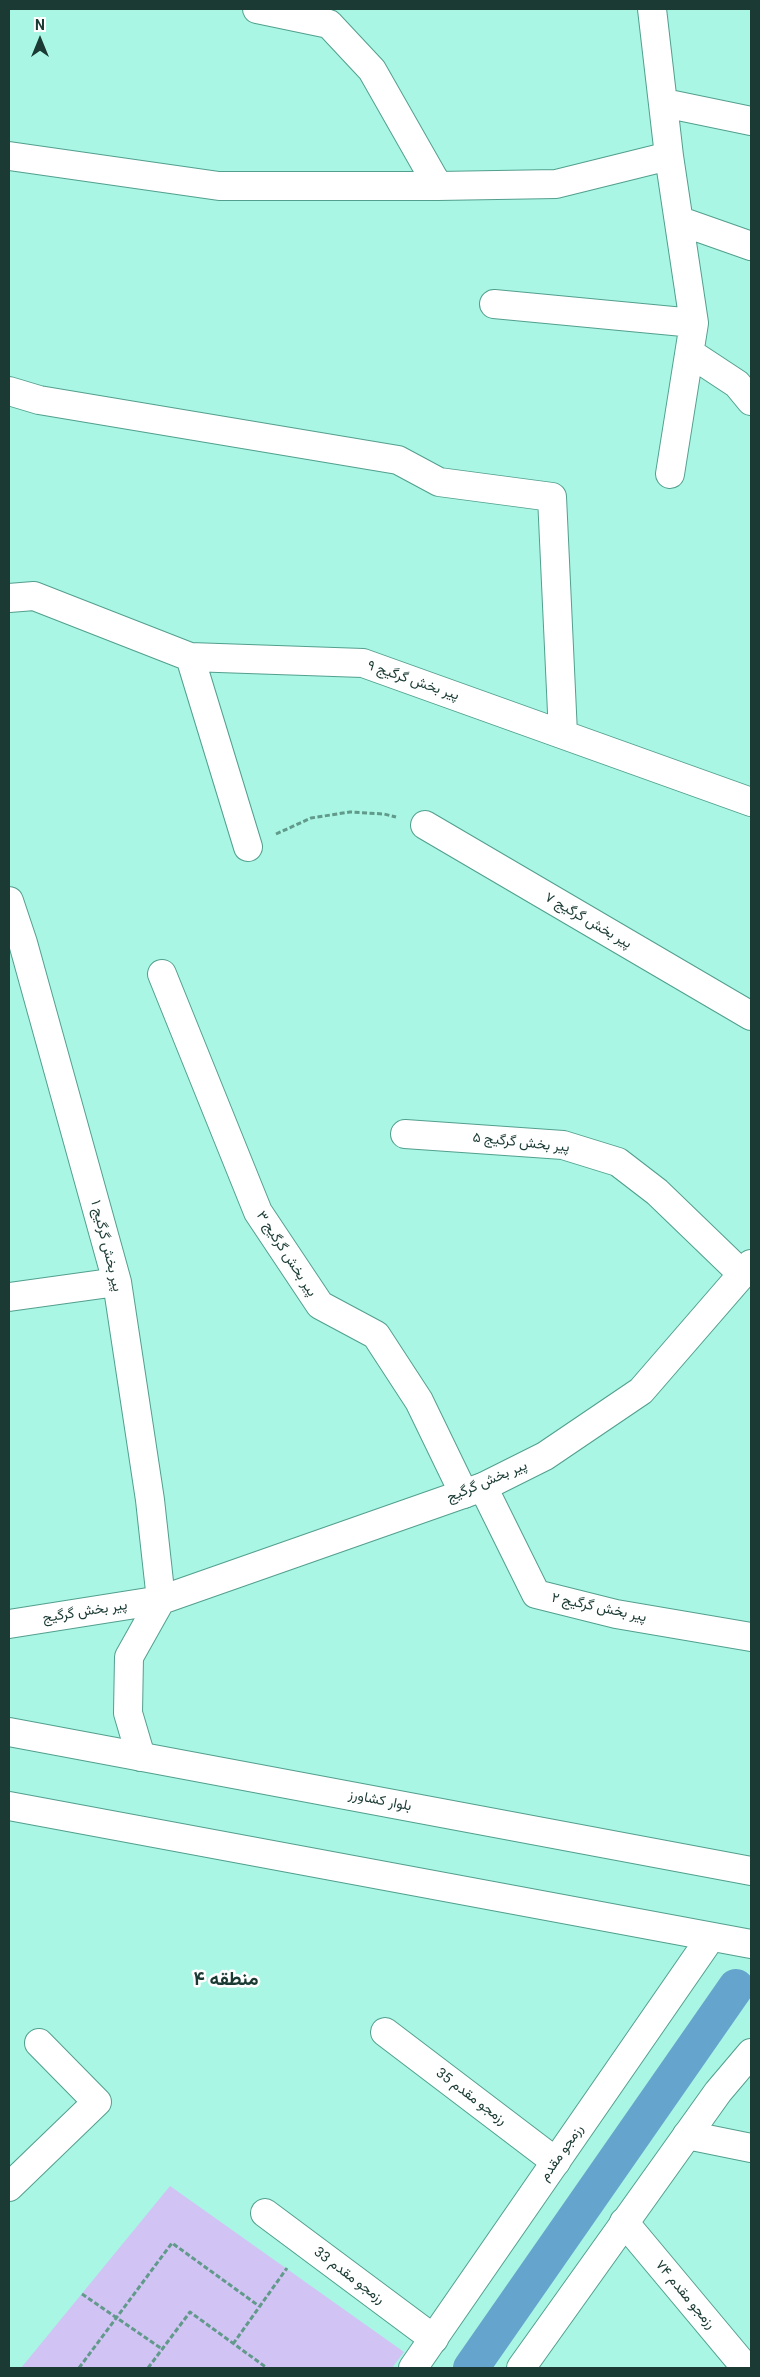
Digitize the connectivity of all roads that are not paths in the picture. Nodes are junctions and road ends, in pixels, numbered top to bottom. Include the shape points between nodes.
1 (257, 9) edge
2 (652, 9) edge
3 (664, 102) junction
4 (751, 121) edge
5 (9, 156) edge
6 (669, 156) junction
7 (438, 186) junction
8 (680, 221) junction
9 (751, 246) edge
10 (494, 304) dead end
11 (694, 323) junction
12 (690, 353) junction
13 (9, 391) edge
14 (751, 401) edge
15 (670, 474) dead end
16 (9, 598) edge
17 (190, 658) junction
18 (563, 734) junction
19 (751, 802) edge
20 (425, 825) road end
21 (248, 847) road end
22 (9, 901) edge
23 (16, 946) edge
24 (162, 974) dead end
25 (751, 1016) edge
26 (405, 1134) dead end
27 (747, 1269) edge
28 (117, 1282) junction
29 (9, 1297) edge
30 (474, 1490) junction
31 (161, 1600) junction
32 (9, 1624) edge
33 (751, 1636) edge
34 (9, 1732) edge
35 (142, 1757) junction
36 (9, 1806) edge
37 (751, 1871) edge
38 (711, 1937) junction
39 (751, 1944) edge
40 (385, 2032) dead end
41 (39, 2043) dead end
42 (751, 2053) edge
43 (687, 2135) junction
44 (751, 2148) edge
45 (556, 2162) junction
46 (9, 2186) edge
47 (265, 2213) dead end
48 (624, 2222) junction
49 (434, 2339) junction
50 (413, 2368) edge
51 (520, 2368) edge
52 (746, 2368) edge

1 - 7 street via 329,24 372,70
2 - 3 street
3 - 4 street
3 - 6 street
5 - 7 street via 219,186
6 - 7 street via 556,184
6 - 8 street
8 - 9 street
8 - 11 street
10 - 11 street
11 - 12 street
12 - 14 street via 737,384
12 - 15 street
13 - 18 street via 39,400 398,460 439,482 552,497
16 - 17 street, پیر بخش گرگیج ۹ via 34,596
17 - 18 street, پیر بخش گرگیج ۹ via 363,663
17 - 21 street
18 - 19 street, پیر بخش گرگیج ۹
20 - 25 street, پیر بخش گرگیج ۷
22 - 23 street, پیر بخش گرگیج ۱
23 - 28 street, پیر بخش گرگیج ۱
24 - 30 street, پیر بخش گرگیج ۳ via 258,1212 320,1305 376,1335
26 - 27 street, پیر بخش گرگیج ۵ via 563,1145 618,1162
27 - 30 street, پیر بخش گرگیج via 641,1391 545,1456
28 - 29 street
28 - 31 street, پیر بخش گرگیج ۱ via 150,1500
30 - 31 street, پیر بخش گرگیج
30 - 33 street, پیر بخش گرگیج ۲ via 536,1594 616,1614
31 - 32 street, پیر بخش گرگیج
31 - 35 street via 129,1657 128,1712
34 - 35 street, بلوار کشاورز
35 - 37 street, بلوار کشاورز
36 - 38 street
38 - 39 street
38 - 45 street, رزمجو مقدم
40 - 45 street, رزمجو مقدم 35
41 - 46 street via 96,2102
42 - 43 street
43 - 44 street
43 - 48 street
45 - 49 street, رزمجو مقدم
47 - 49 street, رزمجو مقدم 33
48 - 51 street
48 - 52 street, رزمجو مقدم ۷۴
49 - 50 street, رزمجو مقدم

